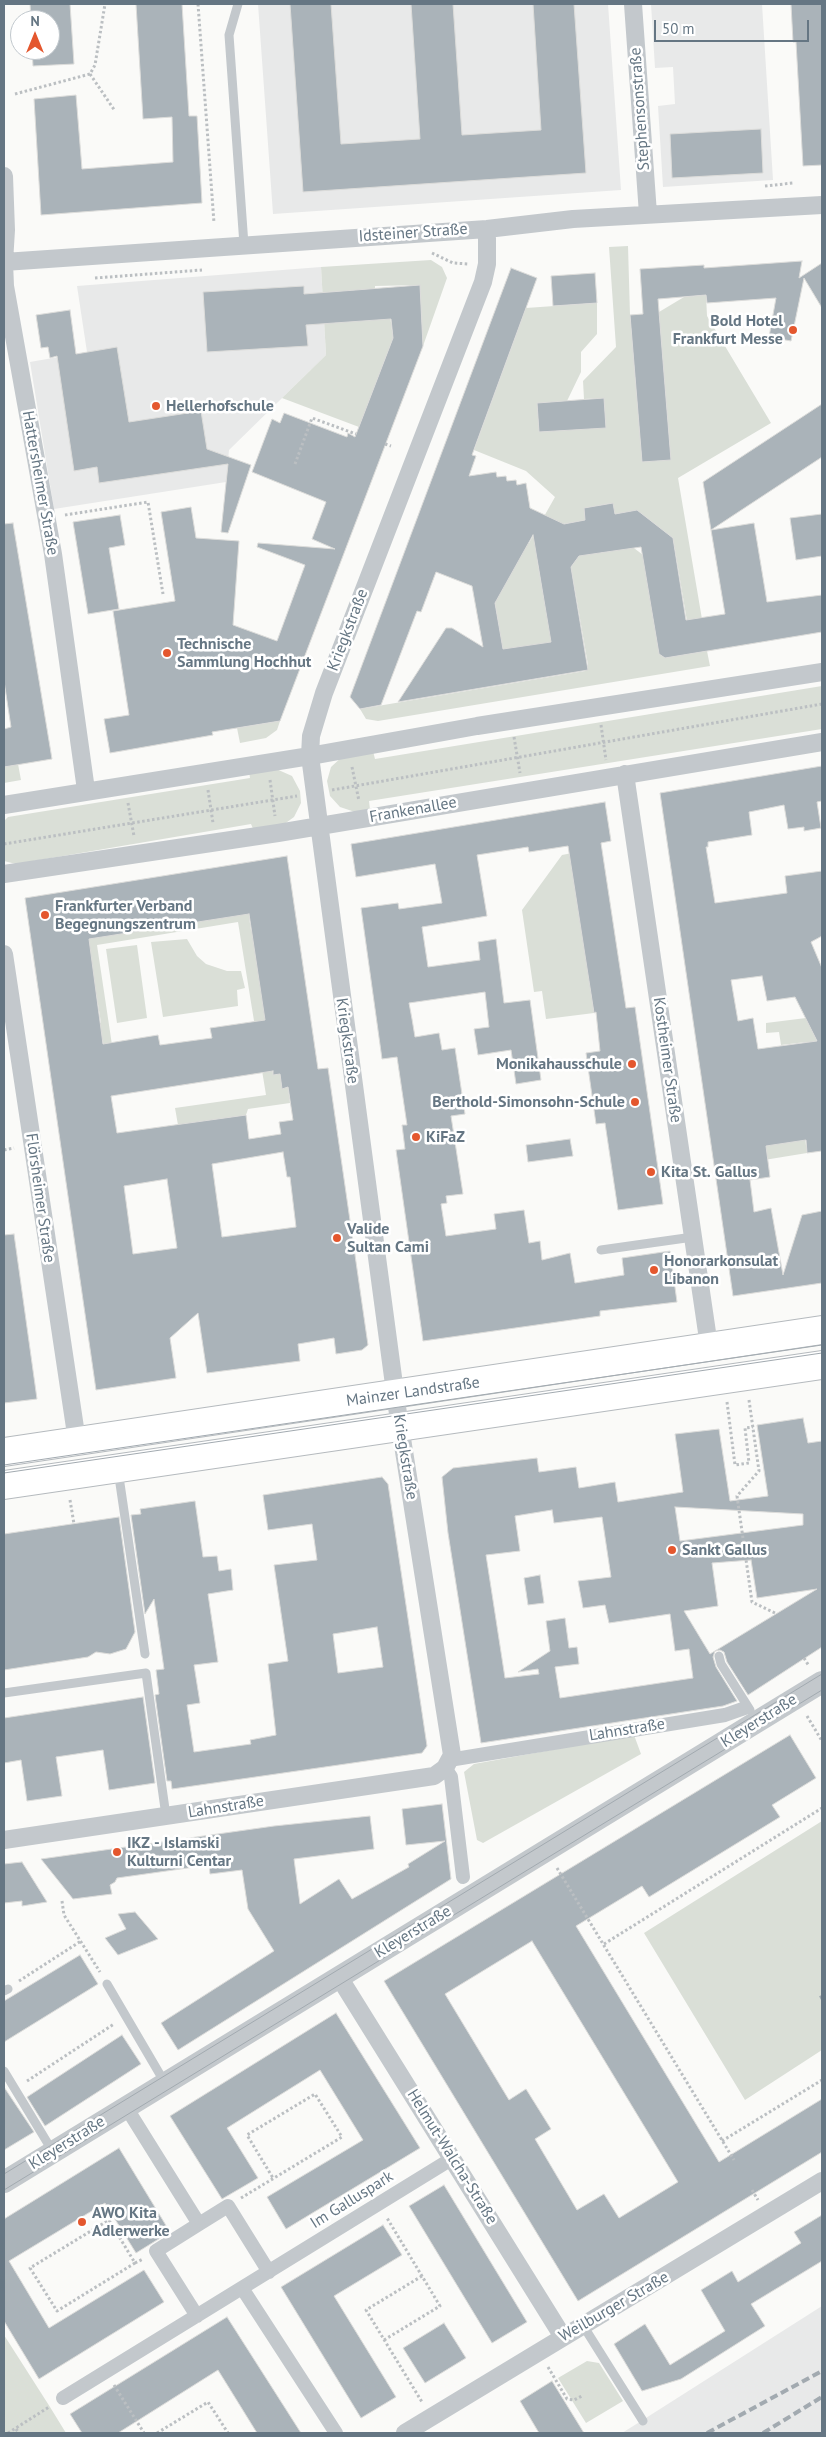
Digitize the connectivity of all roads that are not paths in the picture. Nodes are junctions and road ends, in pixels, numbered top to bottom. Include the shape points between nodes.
1 (238, 4) edge
2 (633, 4) edge
3 (4, 176) edge
4 (822, 204) edge
5 (648, 214) junction
6 (487, 229) junction
7 (244, 244) junction
8 (4, 262) edge
9 (822, 672) edge
10 (822, 742) edge
11 (310, 756) junction
12 (625, 774) junction
13 (86, 790) junction
14 (4, 805) edge
15 (318, 825) junction
16 (4, 874) edge
17 (4, 954) edge
18 (692, 1237) junction
19 (601, 1250) dead end
20 (822, 1330) edge
21 (709, 1346) junction
22 (822, 1365) edge
23 (395, 1394) junction
24 (400, 1427) junction
25 (76, 1441) junction
26 (4, 1452) edge
27 (118, 1468) junction
28 (4, 1485) edge
29 (145, 1654) dead end
30 (719, 1656) dead end
31 (822, 1682) edge
32 (4, 1693) edge
33 (751, 1715) junction
34 (447, 1764) junction
35 (166, 1816) junction
36 (4, 1840) edge
37 (463, 1877) dead end
38 (339, 1977) junction
39 (107, 1984) road end
40 (4, 2071) edge
41 (165, 2083) junction
42 (126, 2107) junction
43 (54, 2152) junction
44 (453, 2158) junction
45 (4, 2182) edge
46 (822, 2182) edge
47 (199, 2224) junction
48 (269, 2272) junction
49 (242, 2288) junction
50 (197, 2316) junction
51 (584, 2327) junction
52 (563, 2337) junction
53 (63, 2398) road end
54 (643, 2421) dead end
55 (336, 2433) edge
56 (405, 2433) edge

1 - 7 lane via 229,35
2 - 5 street, Stephensonstraße
3 - 8 street, Hattersheimer Straße
4 - 5 street, Idsteiner Straße
5 - 6 street, Idsteiner Straße
6 - 7 street, Idsteiner Straße
6 - 11 street, Kriegkstraße via 487,264 483,282 324,693 315,718
7 - 8 street, Idsteiner Straße
8 - 13 street, Hattersheimer Straße via 5,286 47,518
9 - 11 street via 477,726
10 - 12 street, Frankenallee
11 - 13 street
11 - 15 street, Kriegkstraße
12 - 15 street, Frankenallee
12 - 18 street, Kostheimer Straße
13 - 14 street
15 - 16 street, Frankenallee
15 - 23 street, Kriegkstraße
17 - 25 street, Flörsheimer Straße
18 - 19 lane
18 - 21 street, Kostheimer Straße
20 - 21 main road, Mainzer Landstraße
21 - 23 main road, Mainzer Landstraße
22 - 24 main road, Mainzer Landstraße
23 - 24 street, Kriegkstraße
23 - 25 main road, Mainzer Landstraße
24 - 27 main road, Mainzer Landstraße
24 - 34 street, Kriegkstraße via 452,1755
25 - 26 main road, Mainzer Landstraße
27 - 28 main road, Mainzer Landstraße
27 - 29 lane
30 - 33 lane
31 - 33 street, Kleyerstraße via 796,1698
32 - 35 lane via 146,1673
33 - 34 street, Lahnstraße via 724,1715
33 - 38 street, Kleyerstraße via 546,1851
34 - 35 street, Lahnstraße via 434,1776
34 - 37 street, Kriegkstraße
35 - 36 street, Lahnstraße
38 - 41 street, Kleyerstraße
38 - 44 street, Helmut-Walcha-Straße
39 - 41 lane
40 - 43 lane
41 - 42 street, Kleyerstraße
42 - 43 street, Kleyerstraße
42 - 47 street
43 - 45 street, Kleyerstraße
44 - 48 street, Im Galluspark
44 - 52 street, Helmut-Walcha-Straße
46 - 51 street, Weilburger Straße
47 - 48 street via 228,2206
47 - 50 street via 156,2251
48 - 49 street, Im Galluspark
49 - 50 street, Im Galluspark
49 - 55 street
50 - 53 street, Im Galluspark
51 - 52 street, Weilburger Straße
51 - 54 lane
52 - 56 street, Weilburger Straße

